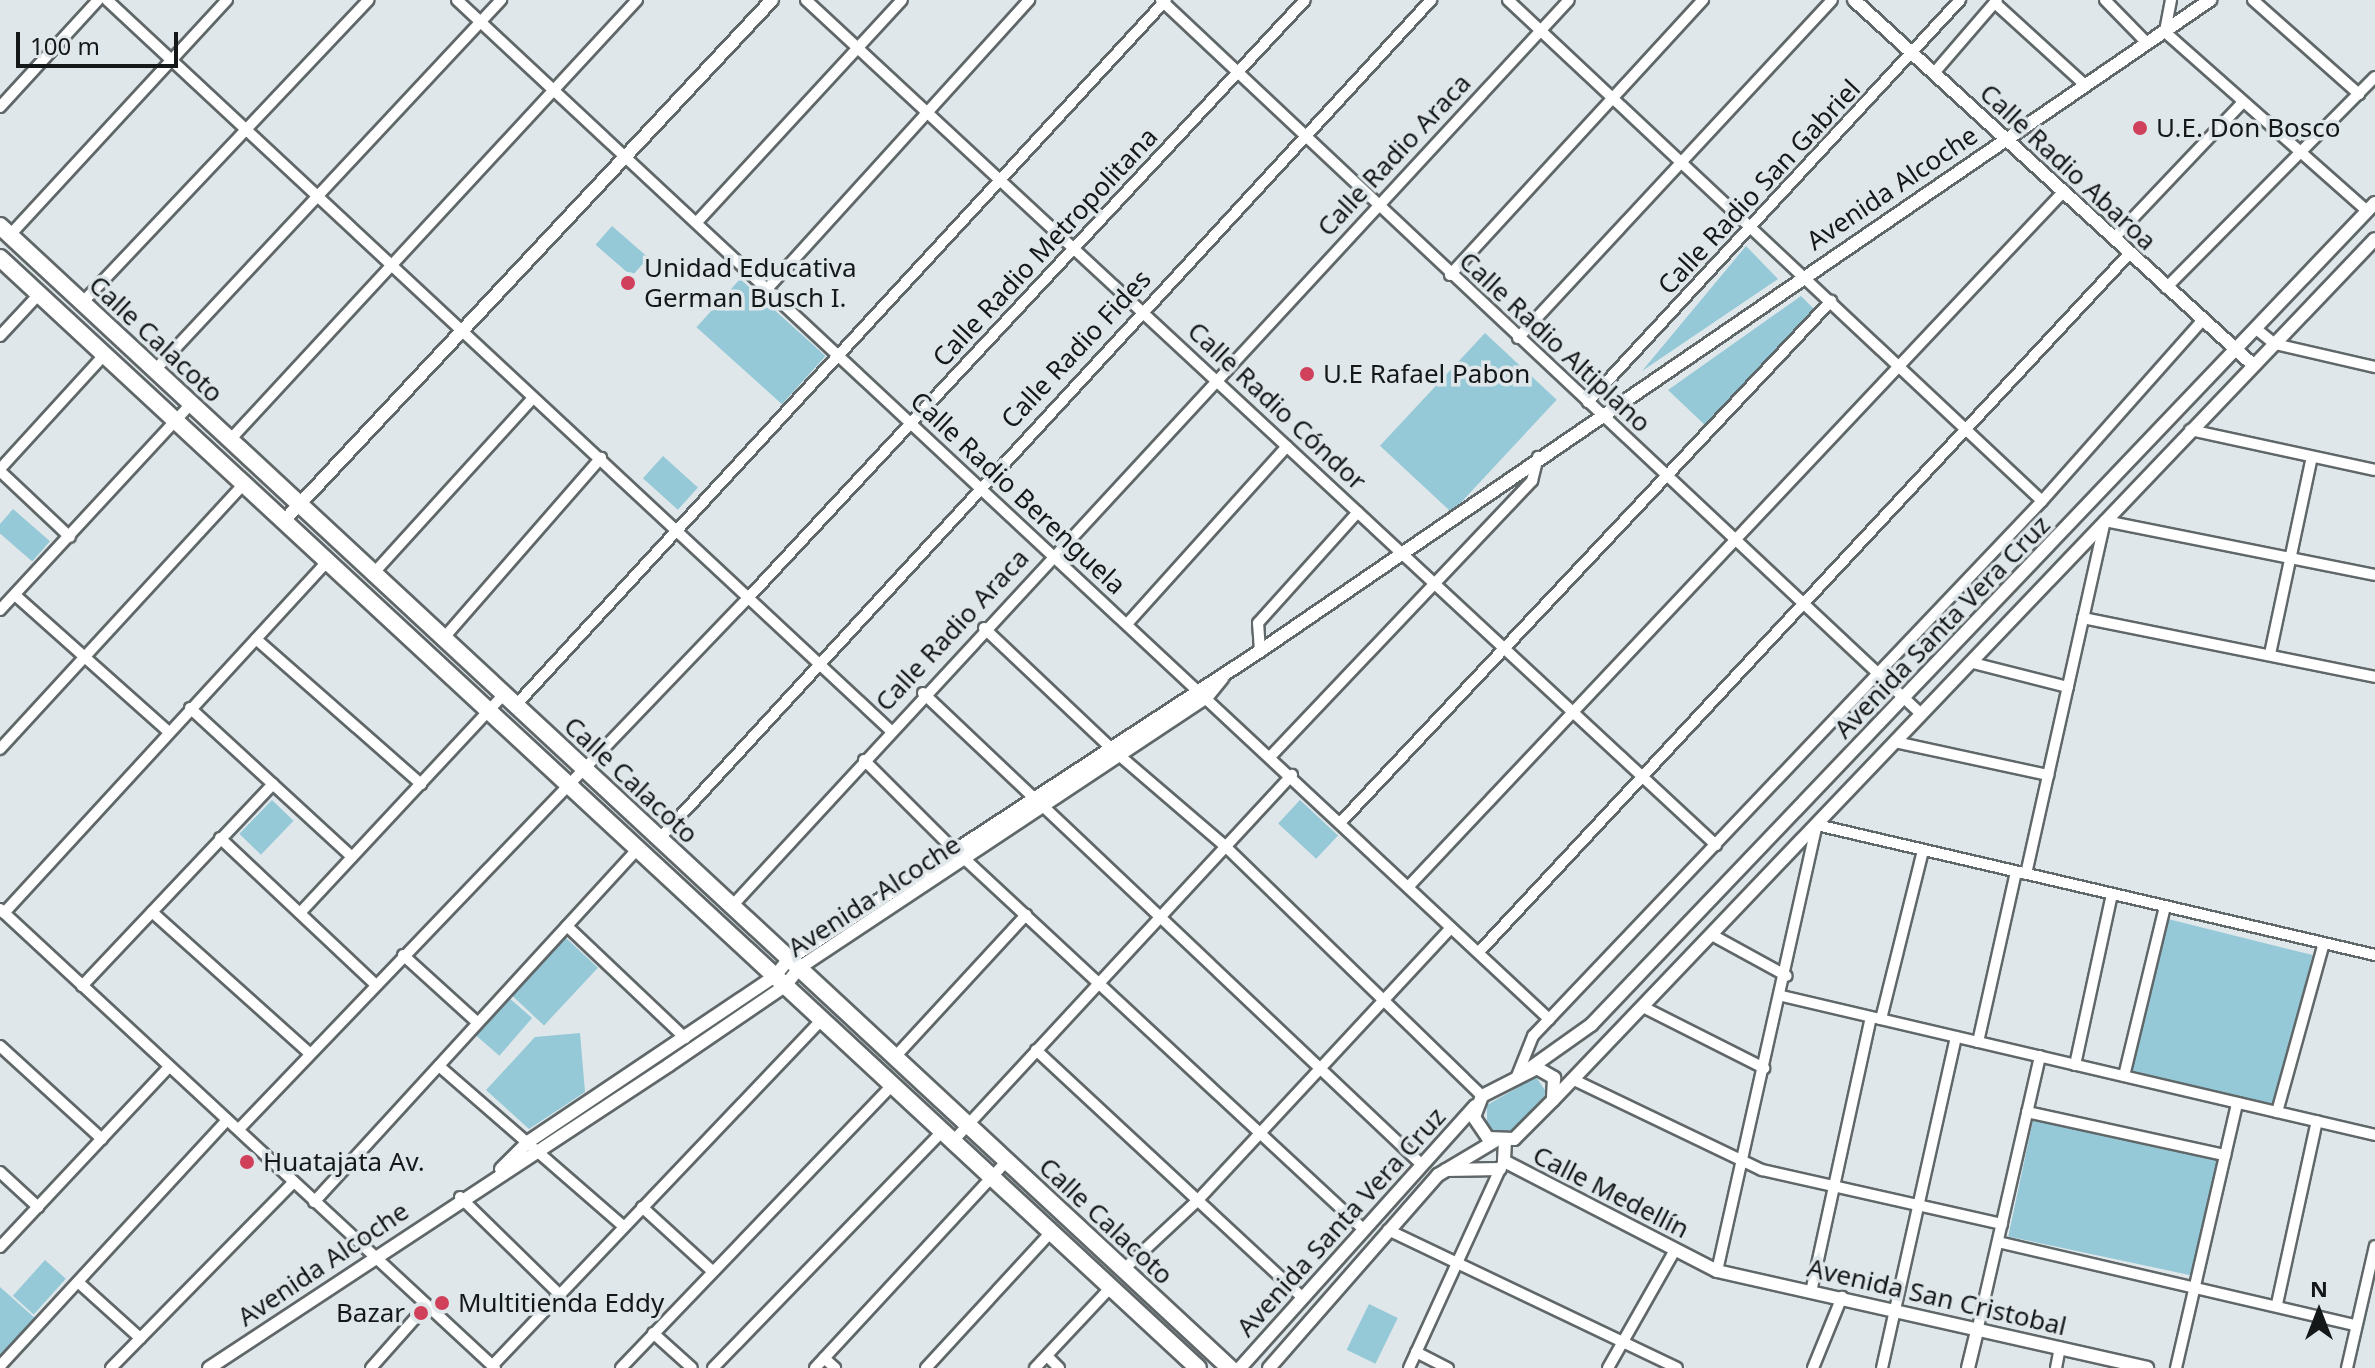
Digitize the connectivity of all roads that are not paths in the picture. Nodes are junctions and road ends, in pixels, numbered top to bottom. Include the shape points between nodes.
1 (98, 0) edge
2 (107, 0) edge
3 (227, 0) edge
4 (369, 0) edge
5 (457, 0) edge
6 (501, 0) edge
7 (637, 0) edge
8 (772, 0) edge
9 (806, 0) edge
10 (902, 0) edge
11 (1029, 0) edge
12 (1305, 0) edge
13 (1431, 0) edge
14 (1508, 0) edge
15 (1569, 0) edge
16 (1703, 0) edge
17 (1832, 0) edge
18 (1854, 0) edge
19 (1960, 0) edge
20 (2105, 0) edge
21 (2171, 0) edge
22 (2210, 0) edge
23 (2253, 0) edge
24 (1164, 1) edge
25 (1996, 2) edge
26 (480, 22) junction
27 (1541, 31) junction
28 (2165, 32) junction
29 (2146, 42) junction
30 (857, 47) junction
31 (1913, 53) junction
32 (171, 60) junction
33 (1934, 73) junction
34 (1239, 74) junction
35 (2375, 77) edge
36 (2083, 83) junction
37 (554, 94) junction
38 (2359, 94) junction
39 (1611, 99) junction
40 (2243, 102) junction
41 (0, 107) edge
42 (926, 112) junction
43 (243, 129) junction
44 (1304, 137) junction
45 (2006, 137) junction
46 (2302, 153) junction
47 (621, 156) junction
48 (1681, 165) junction
49 (999, 178) junction
50 (2064, 191) junction
51 (318, 198) junction
52 (1376, 206) junction
53 (2371, 207) edge
54 (697, 222) junction
55 (5, 230) edge
56 (1752, 230) junction
57 (2114, 238) junction
58 (2375, 239) edge
59 (1073, 247) junction
60 (2129, 254) junction
61 (0, 258) edge
62 (390, 264) junction
63 (1450, 275) junction
64 (1801, 277) junction
65 (768, 288) junction
66 (2166, 288) junction
67 (40, 293) junction
68 (1831, 301) junction
69 (82, 303) junction
70 (1142, 309) junction
71 (2201, 322) junction
72 (2255, 328) junction
73 (461, 332) junction
74 (0, 336) edge
75 (1518, 338) junction
76 (2275, 344) junction
77 (2234, 351) junction
78 (837, 352) junction
79 (105, 354) junction
80 (1898, 365) junction
81 (2253, 365) junction
82 (2375, 367) edge
83 (155, 370) junction
84 (1215, 380) junction
85 (533, 398) junction
86 (1588, 402) junction
87 (190, 405) junction
88 (1601, 414) junction
89 (174, 423) junction
90 (910, 424) junction
91 (1966, 429) junction
92 (2190, 430) junction
93 (229, 441) junction
94 (1287, 446) junction
95 (1538, 457) junction
96 (2312, 457) junction
97 (601, 458) junction
98 (0, 470) edge
99 (2375, 470) edge
100 (1664, 475) junction
101 (243, 485) junction
102 (978, 488) junction
103 (2042, 501) junction
104 (298, 506) junction
105 (1358, 512) junction
106 (2105, 521) junction
107 (283, 522) junction
108 (678, 526) junction
109 (70, 537) junction
110 (1735, 538) junction
111 (1054, 552) junction
112 (1401, 556) junction
113 (2290, 557) junction
114 (327, 562) junction
115 (372, 575) junction
116 (2375, 575) edge
117 (1434, 586) junction
118 (15, 595) junction
119 (750, 596) junction
120 (1804, 604) junction
121 (0, 610) edge
122 (2083, 618) junction
123 (1127, 624) junction
124 (984, 628) junction
125 (256, 639) junction
126 (442, 640) junction
127 (1502, 648) junction
128 (1260, 651) junction
129 (2270, 654) junction
130 (84, 656) junction
131 (817, 662) junction
132 (1973, 663) junction
133 (1881, 672) junction
134 (1224, 675) junction
135 (2375, 677) edge
136 (2068, 687) junction
137 (1196, 688) junction
138 (923, 693) junction
139 (1906, 697) junction
140 (1206, 698) junction
141 (509, 700) junction
142 (190, 708) junction
143 (488, 712) junction
144 (1573, 712) junction
145 (1921, 714) junction
146 (890, 730) junction
147 (169, 732) junction
148 (1895, 742) junction
149 (0, 749) edge
150 (1115, 752) junction
151 (1270, 757) junction
152 (864, 760) junction
153 (586, 769) junction
154 (1292, 775) junction
155 (2048, 775) junction
156 (1643, 777) junction
157 (564, 783) junction
158 (273, 784) junction
159 (421, 784) junction
160 (1035, 799) junction
161 (1045, 808) junction
162 (1340, 823) junction
163 (1817, 825) junction
164 (220, 838) junction
165 (660, 838) junction
166 (1716, 845) junction
167 (1226, 847) junction
168 (637, 849) junction
169 (1923, 850) junction
170 (352, 857) junction
171 (962, 857) junction
172 (2021, 873) junction
173 (1410, 885) junction
174 (2112, 894) junction
175 (732, 906) junction
176 (2165, 906) junction
177 (2, 911) edge
178 (152, 912) junction
179 (300, 913) junction
180 (1161, 914) junction
181 (1026, 915) junction
182 (567, 926) junction
183 (1451, 928) junction
184 (1712, 935) junction
185 (2324, 943) junction
186 (1479, 952) junction
187 (403, 955) junction
188 (2375, 955) edge
189 (794, 963) junction
190 (1787, 976) junction
191 (780, 981) junction
192 (1099, 981) junction
193 (375, 984) junction
194 (82, 986) junction
195 (1782, 996) junction
196 (1380, 998) junction
197 (1643, 1007) junction
198 (1876, 1018) junction
199 (1549, 1019) junction
200 (821, 1021) junction
201 (477, 1022) junction
202 (1956, 1037) junction
203 (685, 1038) junction
204 (1978, 1042) junction
205 (0, 1046) edge
206 (1036, 1050) junction
207 (310, 1054) junction
208 (2040, 1056) junction
209 (894, 1058) junction
210 (2075, 1065) junction
211 (439, 1066) junction
212 (169, 1067) junction
213 (1322, 1067) junction
214 (1764, 1068) junction
215 (1523, 1072) junction
216 (2124, 1076) junction
217 (1572, 1079) junction
218 (892, 1085) junction
219 (1553, 1100) junction
220 (1478, 1101) junction
221 (2237, 1103) junction
222 (2027, 1112) junction
223 (2277, 1112) junction
224 (227, 1120) junction
225 (2317, 1121) junction
226 (967, 1126) junction
227 (239, 1129) junction
228 (1261, 1132) junction
229 (2374, 1134) edge
230 (948, 1136) junction
231 (102, 1139) junction
232 (1500, 1141) junction
233 (532, 1146) junction
234 (2225, 1155) junction
235 (1006, 1162) junction
236 (1741, 1163) junction
237 (1421, 1164) junction
238 (1502, 1165) junction
239 (1446, 1170) junction
240 (0, 1172) edge
241 (992, 1178) junction
242 (293, 1183) junction
243 (1833, 1186) junction
244 (460, 1197) junction
245 (1198, 1200) junction
246 (314, 1202) junction
247 (1917, 1203) junction
248 (38, 1207) junction
249 (642, 1207) junction
250 (2002, 1224) junction
251 (622, 1225) junction
252 (1361, 1227) junction
253 (1388, 1230) junction
254 (1050, 1233) junction
255 (1998, 1242) junction
256 (2375, 1246) edge
257 (0, 1247) edge
258 (1675, 1250) junction
259 (373, 1257) junction
260 (1458, 1261) junction
261 (710, 1269) junction
262 (1123, 1270) junction
263 (1717, 1271) junction
264 (78, 1282) junction
265 (2195, 1286) junction
266 (1110, 1288) junction
267 (1811, 1292) junction
268 (559, 1294) junction
269 (1301, 1296) junction
270 (1842, 1297) junction
271 (2277, 1304) junction
272 (427, 1305) junction
273 (1894, 1308) junction
274 (2356, 1325) junction
275 (1978, 1327) junction
276 (653, 1333) junction
277 (140, 1338) junction
278 (1621, 1341) junction
279 (2060, 1347) junction
280 (1416, 1352) junction
281 (1047, 1356) junction
282 (824, 1358) junction
283 (0, 1366) edge
284 (494, 1367) edge
285 (111, 1368) edge
286 (209, 1368) edge
287 (371, 1368) edge
288 (621, 1368) edge
289 (692, 1368) edge
290 (713, 1368) edge
291 (815, 1368) edge
292 (835, 1368) edge
293 (926, 1368) edge
294 (1035, 1368) edge
295 (1059, 1368) edge
296 (1198, 1368) edge
297 (1230, 1368) edge
298 (1240, 1368) edge
299 (1269, 1368) edge
300 (1409, 1368) edge
301 (1448, 1368) edge
302 (1608, 1368) edge
303 (1677, 1368) edge
304 (1813, 1368) edge
305 (1882, 1368) edge
306 (1968, 1368) edge
307 (2056, 1368) edge
308 (2147, 1368) edge
309 (2176, 1368) edge
310 (2347, 1368) edge

1 - 41 street
2 - 32 street
3 - 32 street
4 - 43 street
5 - 26 street, Calle Radio Berenguela
6 - 26 street
7 - 37 street
8 - 47 street
9 - 30 street, Calle Radio Cóndor
10 - 30 street
11 - 42 street
12 - 34 street, Calle Radio Metropolitana
13 - 44 street, Calle Radio Fides
14 - 27 street
15 - 27 street, Calle Radio Araca
16 - 39 street
17 - 48 street
18 - 31 street, Calle Radio Abaroa
19 - 31 street, Calle Radio San Gabriel
20 - 29 street
21 - 28 street
22 - 28 street, Avenida Alcoche
23 - 38 street
24 - 34 street, Calle Radio Altiplano
24 - 49 street
25 - 33 street
25 - 36 street
26 - 37 street, Calle Radio Berenguela
26 - 51 street
27 - 39 street
27 - 52 street, Calle Radio Araca
28 - 29 street, Avenida Alcoche
28 - 40 street
29 - 36 street, Avenida Alcoche
30 - 42 street, Calle Radio Cóndor
30 - 54 street
31 - 33 street, Calle Radio Abaroa
31 - 56 street, Calle Radio San Gabriel
32 - 43 street
32 - 55 street
33 - 45 street, Calle Radio Abaroa
34 - 44 street, Calle Radio Altiplano
34 - 59 street, Calle Radio Metropolitana
35 - 38 street
36 - 45 street, Avenida Alcoche
37 - 47 street, Calle Radio Berenguela
37 - 62 street
38 - 46 street
39 - 48 street
39 - 63 street
40 - 46 street
40 - 57 street
42 - 49 street, Calle Radio Cóndor
42 - 65 street
43 - 51 street
43 - 69 street
44 - 52 street, Calle Radio Altiplano
44 - 70 street, Calle Radio Fides
45 - 50 street, Calle Radio Abaroa
45 - 64 street, Avenida Alcoche
46 - 53 street
46 - 66 street
47 - 54 street, Calle Radio Berenguela
47 - 73 street
48 - 56 street
48 - 75 street
49 - 59 street, Calle Radio Cóndor
49 - 78 street
50 - 57 street, Calle Radio Abaroa
50 - 80 street
51 - 62 street
51 - 83 street
52 - 63 street, Calle Radio Altiplano
52 - 84 street, Calle Radio Araca
53 - 72 street, Avenida Santa Vera Cruz
54 - 65 street, Calle Radio Berenguela
55 - 69 main road, Calle Calacoto
56 - 64 street
56 - 86 street, Calle Radio San Gabriel
57 - 60 street, Calle Radio Abaroa
58 - 76 street, Avenida Santa Vera Cruz
59 - 70 street, Calle Radio Cóndor
59 - 90 street, Calle Radio Metropolitana
60 - 66 street, Calle Radio Abaroa
60 - 91 street
61 - 67 main road, Calle Calacoto
62 - 73 street
62 - 93 street
63 - 75 street, Calle Radio Altiplano
64 - 68 street
64 - 88 street, Avenida Alcoche
65 - 78 street, Calle Radio Berenguela
66 - 71 street, Calle Radio Abaroa
67 - 74 street
67 - 79 main road, Calle Calacoto
68 - 80 street
68 - 100 street
69 - 83 main road, Calle Calacoto
70 - 84 street, Calle Radio Cóndor
70 - 102 street, Calle Radio Fides
71 - 77 street, Calle Radio Abaroa
71 - 103 street
72 - 76 street
72 - 77 street, Avenida Santa Vera Cruz
73 - 85 street
73 - 104 street
75 - 86 street, Calle Radio Altiplano
76 - 81 street, Avenida Santa Vera Cruz
76 - 82 street
77 - 81 street, Calle Radio Abaroa
77 - 139 street, Avenida Santa Vera Cruz
78 - 90 street, Calle Radio Berenguela
78 - 108 street
79 - 89 main road, Calle Calacoto
79 - 98 street
80 - 91 street
80 - 110 street
81 - 92 street, Avenida Santa Vera Cruz
83 - 87 main road, Calle Calacoto
84 - 94 street, Calle Radio Cóndor
84 - 111 street, Calle Radio Araca
85 - 97 street
85 - 115 street
86 - 88 street, Calle Radio Altiplano
87 - 89 street
87 - 93 main road, Calle Calacoto
88 - 95 street
88 - 100 street, Calle Radio Altiplano
89 - 101 main road, Calle Calacoto
89 - 109 street
90 - 102 street, Calle Radio Berenguela
90 - 119 street, Calle Radio Metropolitana
91 - 103 street
91 - 120 street
92 - 96 street
92 - 106 street, Avenida Santa Vera Cruz
93 - 104 main road, Calle Calacoto
94 - 105 street, Calle Radio Cóndor
94 - 123 street
95 - 112 street, Avenida Alcoche
95 - 117 street via 1532,481
96 - 99 street
96 - 113 street
97 - 108 street
97 - 126 street
98 - 109 street
100 - 110 street, Calle Radio Altiplano
100 - 127 street
101 - 107 main road, Calle Calacoto
101 - 130 street
102 - 111 street, Calle Radio Berenguela
102 - 131 street, Calle Radio Fides
103 - 133 street
104 - 107 street
104 - 115 main road, Calle Calacoto
105 - 112 street, Calle Radio Cóndor
105 - 128 street via 1258,623
106 - 113 street
106 - 122 street
106 - 132 street, Avenida Santa Vera Cruz
107 - 114 main road, Calle Calacoto
108 - 119 street
108 - 141 street
109 - 118 street
110 - 120 street, Calle Radio Altiplano
110 - 144 street
111 - 123 street, Calle Radio Berenguela
111 - 124 street, Calle Radio Araca
112 - 117 street, Calle Radio Cóndor
112 - 128 street, Avenida Alcoche
113 - 116 street
113 - 129 street
114 - 125 street
114 - 143 main road, Calle Calacoto
115 - 126 main road, Calle Calacoto
117 - 127 street, Calle Radio Cóndor
117 - 151 street
118 - 121 street
118 - 130 street
119 - 131 street
119 - 153 street, Calle Radio Metropolitana
120 - 133 street, Calle Radio Altiplano
120 - 156 street
122 - 129 street
122 - 136 street
123 - 137 street, Calle Radio Berenguela
124 - 138 street, Calle Radio Araca
124 - 150 street
125 - 142 street
125 - 159 street
126 - 141 main road, Calle Calacoto
127 - 144 street, Calle Radio Cóndor
127 - 162 street
128 - 134 street, Avenida Alcoche
129 - 135 street
130 - 147 street
130 - 149 street
131 - 146 street
131 - 165 street, Calle Radio Fides
132 - 136 street
132 - 145 street, Avenida Santa Vera Cruz
133 - 139 street, Calle Radio Altiplano
133 - 166 street
134 - 137 street, Avenida Alcoche
134 - 140 street, Avenida Alcoche
136 - 155 street
137 - 140 street, Calle Radio Berenguela
137 - 150 street, Avenida Alcoche
138 - 146 street, Calle Radio Araca
138 - 160 street
139 - 145 street, Calle Radio Altiplano
139 - 215 street, Avenida Santa Vera Cruz via 1591,1025
140 - 150 street, Avenida Alcoche
140 - 151 street, Calle Radio Berenguela
141 - 143 street
141 - 153 main road, Calle Calacoto
142 - 147 street
142 - 158 street
143 - 157 main road, Calle Calacoto
143 - 159 street
144 - 156 street, Calle Radio Cóndor
144 - 173 street
145 - 148 street, Avenida Santa Vera Cruz
146 - 152 street, Calle Radio Araca
147 - 177 street
148 - 155 street
148 - 163 street, Avenida Santa Vera Cruz
150 - 160 street, Avenida Alcoche
150 - 161 street, Avenida Alcoche
150 - 167 street
151 - 154 street, Calle Radio Berenguela
152 - 171 street
152 - 175 street, Calle Radio Araca
153 - 157 street, Calle Radio Metropolitana
153 - 165 main road, Calle Calacoto
154 - 162 street, Calle Radio Berenguela
154 - 167 street
155 - 172 street
156 - 166 street, Calle Radio Cóndor
156 - 186 street
157 - 168 main road, Calle Calacoto
157 - 187 street, Calle Radio Metropolitana
158 - 164 street
158 - 170 street
159 - 170 street
160 - 171 street, Avenida Alcoche
161 - 171 street, Avenida Alcoche
161 - 180 street
162 - 173 street, Calle Radio Berenguela
163 - 169 street
163 - 184 street, Avenida Santa Vera Cruz
163 - 190 street
164 - 178 street
164 - 179 street
165 - 175 main road, Calle Calacoto
166 - 199 street
167 - 180 street
167 - 196 street
168 - 182 street
168 - 191 main road, Calle Calacoto
169 - 172 street
169 - 198 street
170 - 179 street
171 - 181 street
171 - 189 street, Avenida Alcoche
172 - 174 street
172 - 204 street
173 - 183 street, Calle Radio Berenguela
174 - 176 street
174 - 210 street
175 - 189 main road, Calle Calacoto
176 - 185 street
176 - 216 street
177 - 194 street
178 - 194 street
178 - 207 street
179 - 193 street
180 - 192 street
180 - 213 street
181 - 192 street
181 - 209 street
182 - 201 street
182 - 203 street
183 - 186 street, Calle Radio Berenguela
183 - 196 street
184 - 190 street
184 - 197 street, Avenida Santa Vera Cruz
185 - 188 street
185 - 223 street
186 - 199 street, Calle Radio Berenguela
187 - 193 street, Calle Radio Metropolitana
187 - 201 street
189 - 191 street, Avenida Alcoche
189 - 209 main road, Calle Calacoto
190 - 195 street
191 - 200 main road, Calle Calacoto
191 - 203 street, Avenida Alcoche
191 - 233 street, Avenida Alcoche
192 - 206 street
192 - 228 street
193 - 207 street, Calle Radio Metropolitana
194 - 212 street
195 - 198 street
195 - 214 street
196 - 213 street
196 - 220 street
197 - 214 street
197 - 217 street, Avenida Santa Vera Cruz
198 - 202 street
198 - 243 street
199 - 215 street via 1520,1054
200 - 218 main road, Calle Calacoto
200 - 249 street
201 - 211 street
202 - 204 street
202 - 247 street
203 - 233 street, Avenida Alcoche
204 - 208 street
205 - 231 street
206 - 226 street
206 - 245 street
207 - 227 street, Calle Radio Metropolitana
208 - 210 street
208 - 222 street
209 - 226 main road, Calle Calacoto
210 - 216 street
211 - 233 street
211 - 246 street
212 - 224 street
212 - 231 street
213 - 228 street
213 - 237 street
214 - 236 street
215 - 219 street via 1554,1078
215 - 220 street, Avenida Santa Vera Cruz
216 - 221 street
217 - 219 street, Avenida Santa Vera Cruz
217 - 236 street
218 - 230 main road, Calle Calacoto
218 - 261 street
219 - 232 street, Avenida Santa Vera Cruz via 1520,1135
220 - 232 street via 1478,1128
220 - 237 street, Avenida Santa Vera Cruz
221 - 223 street
221 - 234 street
222 - 234 street
222 - 250 street
223 - 225 street
224 - 227 street
224 - 264 street
225 - 229 street
225 - 271 street
226 - 230 street
226 - 235 main road, Calle Calacoto
227 - 242 street
228 - 245 street
228 - 252 street
230 - 241 main road, Calle Calacoto
230 - 290 street
231 - 248 street
232 - 238 street, Calle Medellín
232 - 239 street, Avenida Santa Vera Cruz
233 - 244 street, Avenida Alcoche
233 - 251 street
234 - 265 street
235 - 241 street
235 - 262 main road, Calle Calacoto
236 - 243 street
236 - 263 street
237 - 252 street, Avenida Santa Vera Cruz
238 - 239 street
238 - 258 street, Calle Medellín
238 - 260 street
239 - 253 street, Avenida Santa Vera Cruz
240 - 248 street
241 - 254 main road, Calle Calacoto
241 - 282 street
242 - 246 street
242 - 277 street
243 - 247 street
243 - 267 street
244 - 259 street, Avenida Alcoche
244 - 268 street
245 - 262 street
245 - 269 street
246 - 259 street
247 - 250 street
247 - 273 street
248 - 257 street
249 - 251 street
249 - 261 street
250 - 255 street
251 - 268 street
252 - 269 street, Avenida Santa Vera Cruz
253 - 260 street
253 - 299 street, Avenida Santa Vera Cruz
254 - 266 main road, Calle Calacoto
254 - 293 street
255 - 265 street
255 - 275 street
256 - 274 street
258 - 263 street, Calle Medellín
258 - 278 street
259 - 272 street
259 - 286 street, Avenida Alcoche
260 - 278 street
260 - 280 street
261 - 276 street
262 - 297 main road, Calle Calacoto
263 - 267 street, Avenida San Cristobal
264 - 277 street
264 - 283 street
265 - 271 street
265 - 309 street
266 - 281 street
266 - 296 main road, Calle Calacoto
267 - 270 street, Avenida San Cristobal
268 - 284 street
269 - 298 street, Avenida Santa Vera Cruz
270 - 273 street, Avenida San Cristobal
270 - 304 street
271 - 274 street
272 - 284 street
272 - 287 street
273 - 275 street, Avenida San Cristobal
273 - 305 street
274 - 310 street
275 - 279 street, Avenida San Cristobal
275 - 306 street
276 - 288 street
276 - 289 street
277 - 285 street
278 - 302 street
278 - 303 street
279 - 307 street
279 - 308 street, Avenida San Cristobal
280 - 300 street
280 - 301 street
281 - 294 street
281 - 295 street
282 - 291 street
282 - 292 street

